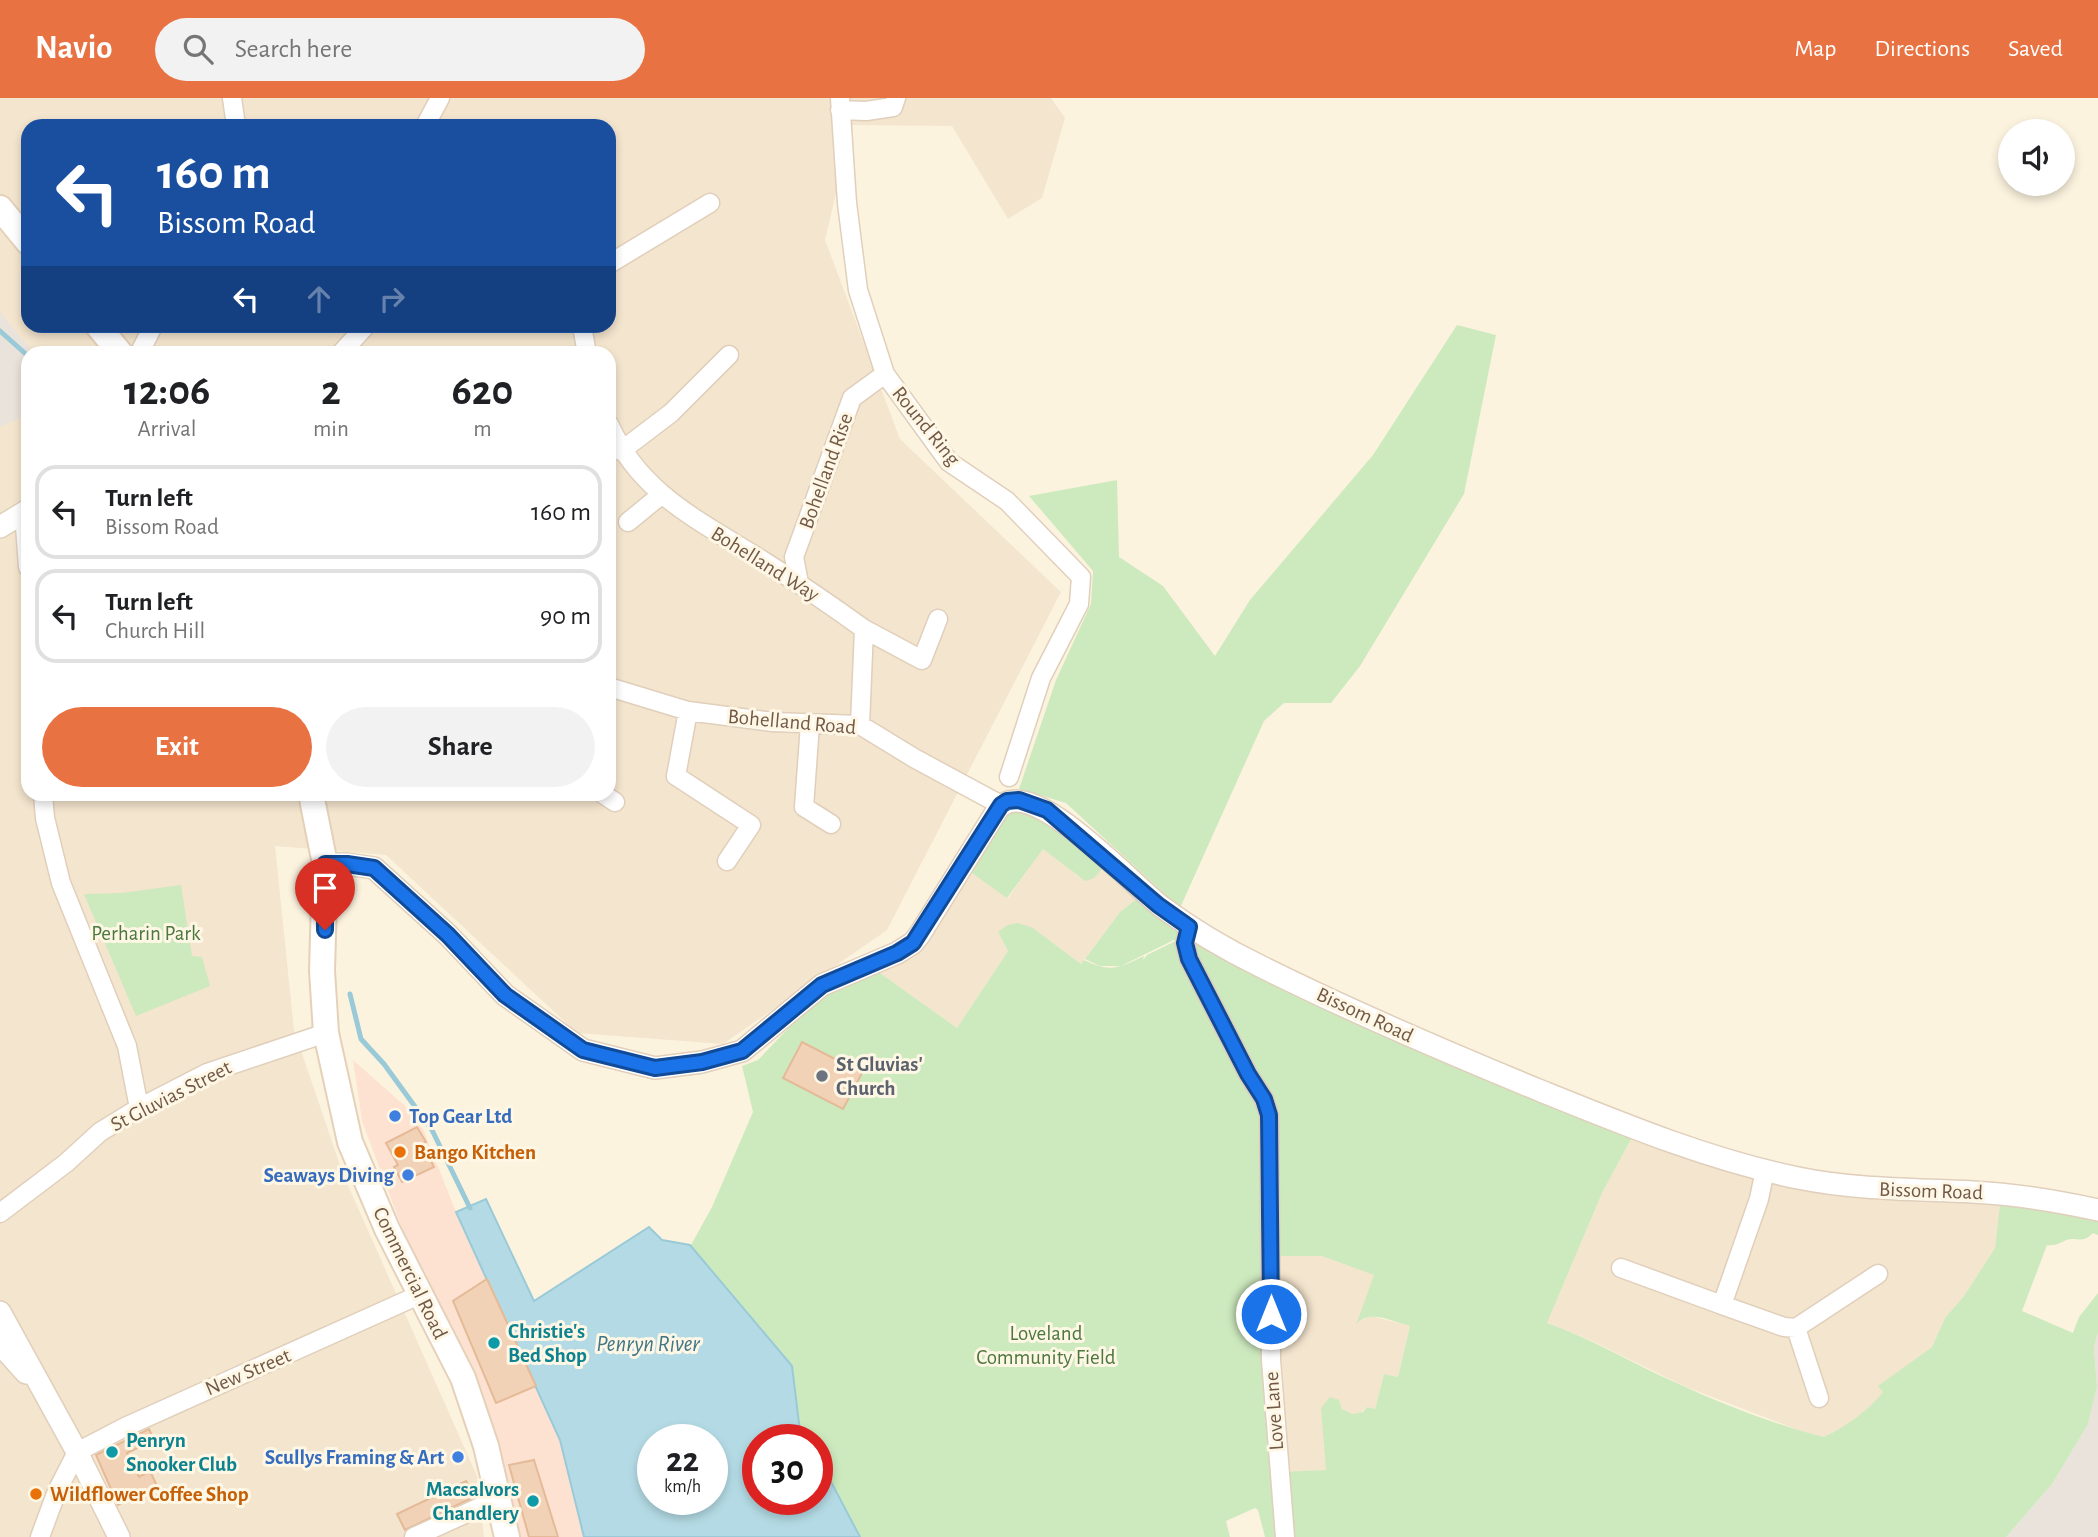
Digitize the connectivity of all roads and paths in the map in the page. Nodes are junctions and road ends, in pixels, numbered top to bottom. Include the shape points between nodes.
1 (232, 98) edge
2 (440, 98) edge
3 (896, 98) edge
4 (840, 104) edge
5 (235, 119) edge
6 (429, 119) edge
7 (710, 203) dead end
8 (0, 208) edge
9 (21, 234) edge
10 (616, 260) edge
11 (359, 333) edge
12 (347, 346) edge
13 (729, 355) dead end
14 (885, 374) junction
15 (616, 440) edge
16 (621, 451) junction
17 (661, 495) junction
18 (21, 514) edge
19 (628, 522) dead end
20 (0, 527) edge
21 (799, 583) junction
22 (938, 620) dead end
23 (864, 629) junction
24 (616, 689) edge
25 (688, 711) junction
26 (810, 724) junction
27 (860, 725) junction
28 (1009, 777) dead end
29 (44, 801) edge
30 (312, 801) edge
31 (1001, 805) junction
32 (831, 824) dead end
33 (727, 861) dead end
34 (325, 864) junction
35 (1189, 927) junction
36 (326, 1033) junction
37 (139, 1108) junction
38 (1765, 1170) junction
39 (2098, 1210) edge
40 (0, 1213) edge
41 (1621, 1268) dead end
42 (1878, 1275) dead end
43 (419, 1295) junction
44 (1722, 1305) junction
45 (0, 1312) edge
46 (1796, 1328) junction
47 (0, 1344) edge
48 (42, 1390) junction
49 (1819, 1398) dead end
50 (78, 1452) junction
51 (500, 1498) junction
52 (40, 1537) edge
53 (119, 1537) edge
54 (414, 1537) edge
55 (507, 1537) edge
56 (1285, 1537) edge

1 - 5 street
2 - 6 street
3 - 4 street via 893,107 866,111
4 - 14 street, Round Ring via 858,290
7 - 10 street
8 - 9 main road
11 - 12 street
13 - 16 street via 671,413
14 - 21 street, Bohelland Rise via 852,398 794,557
14 - 28 street, Round Ring via 949,462 1007,501 1080,577 1079,604 1041,678
15 - 16 street, Bohelland Way
16 - 17 street, Bohelland Way
17 - 19 street
17 - 21 street, Bohelland Way
18 - 20 street
21 - 23 street, Bohelland Way
22 - 23 street, Bohelland Way via 922,660
23 - 27 street
24 - 25 street, Bohelland Road
25 - 26 street, Bohelland Road
25 - 33 street via 676,776 751,825
26 - 27 street, Bohelland Road
26 - 32 street via 804,807
27 - 31 street, Bohelland Road
29 - 37 street via 61,883 127,1046
30 - 34 main road, Commercial Road
31 - 34 street via 913,943 822,985 742,1051 655,1068 583,1050 505,995 374,868
31 - 35 street, Bissom Road via 1019,800 1047,810
34 - 36 main road, Commercial Road via 322,971
35 - 38 street, Bissom Road via 1271,972 1462,1059 1640,1130
35 - 56 street, Love Lane via 1185,943 1189,959 1269,1115 1271,1360
36 - 37 street, St Gluvias Street via 207,1073
36 - 43 main road, Commercial Road via 350,1142
37 - 40 street, St Gluvias Street via 100,1132
38 - 39 street, Bissom Road via 1864,1188 1977,1192
38 - 44 street
41 - 44 street
42 - 46 street
43 - 50 street, New Street
43 - 51 main road, Commercial Road via 463,1378
44 - 46 street
45 - 48 street
46 - 49 street
47 - 48 street
48 - 50 street
50 - 52 street
50 - 53 street
51 - 54 street
51 - 55 main road, Commercial Road

